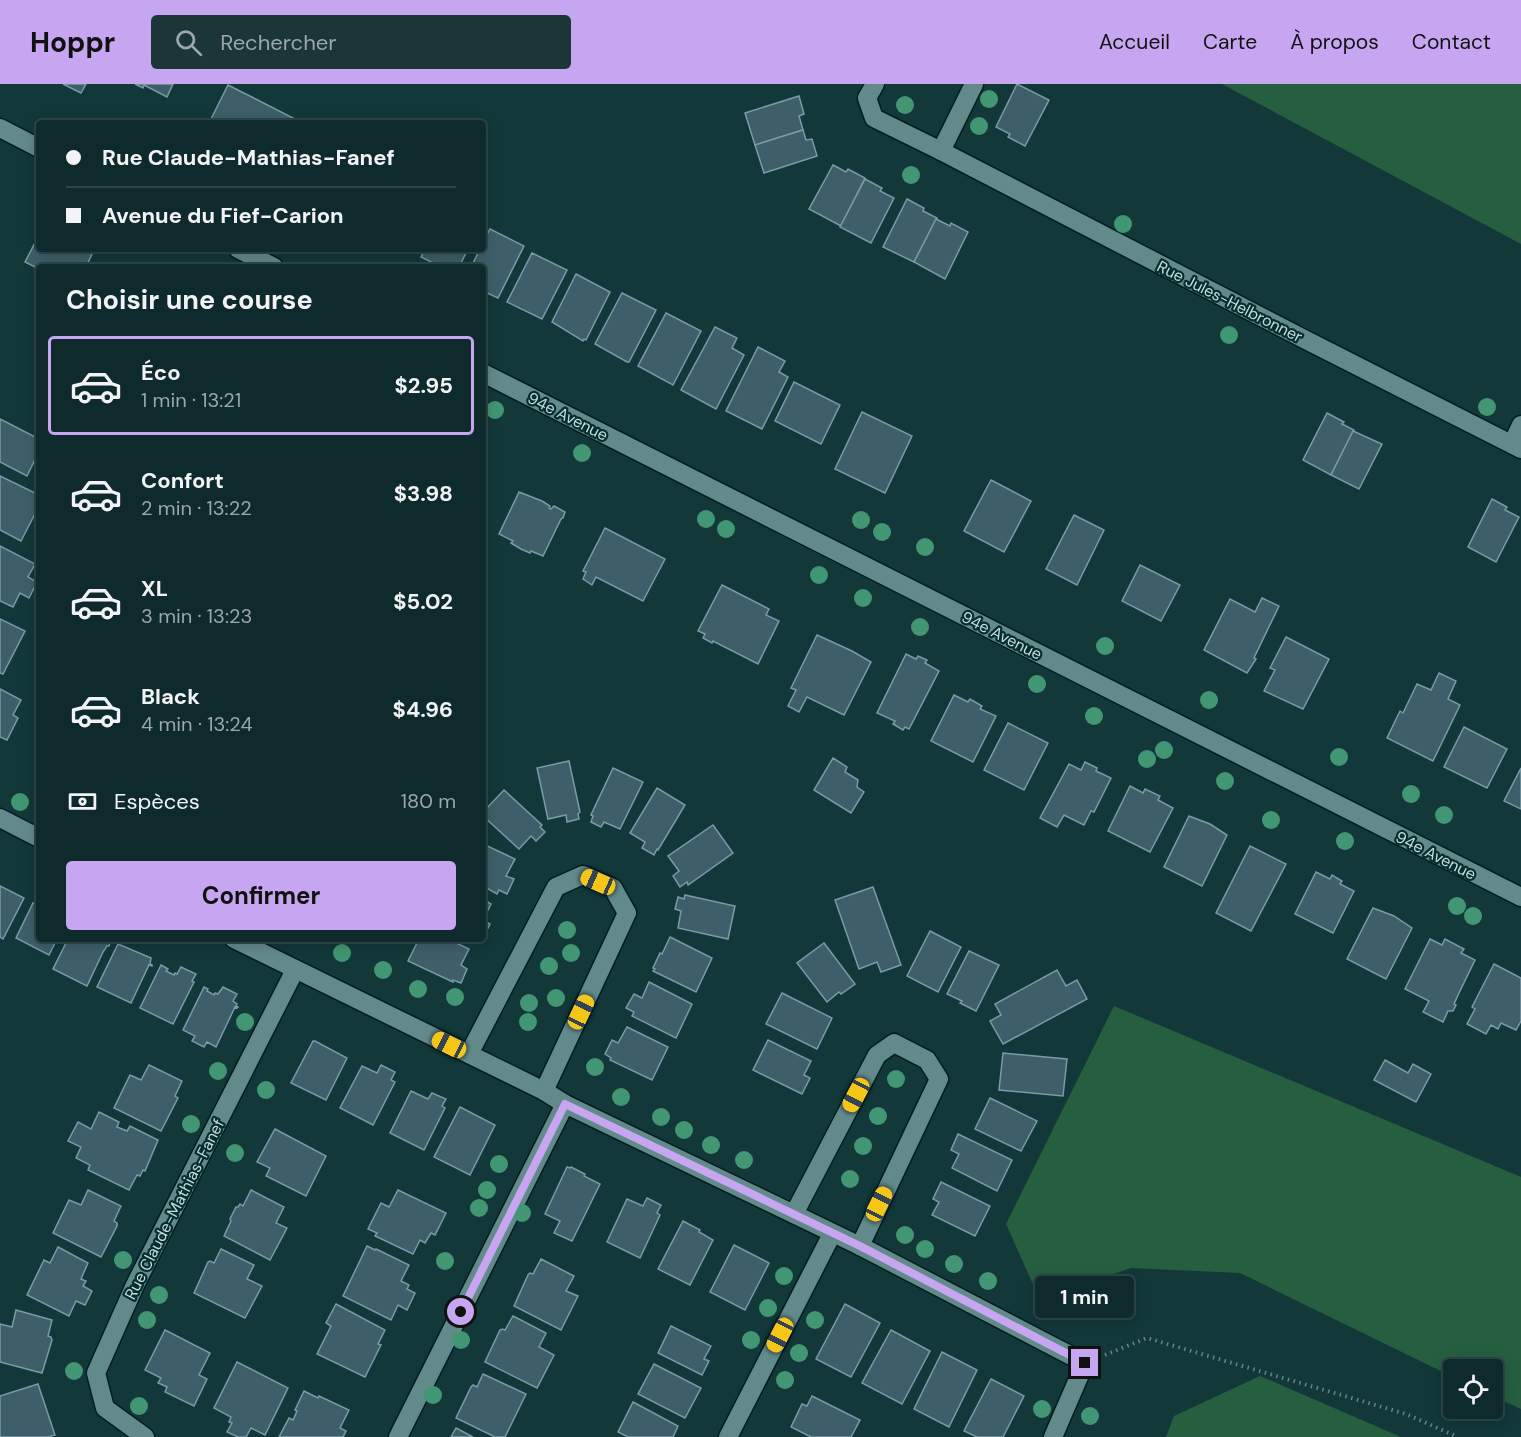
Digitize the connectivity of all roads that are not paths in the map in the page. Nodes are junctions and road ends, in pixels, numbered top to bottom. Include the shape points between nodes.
1 (874, 84) edge
2 (974, 84) edge
3 (0, 128) edge
4 (36, 146) edge
5 (941, 151) junction
6 (244, 252) edge
7 (268, 264) edge
8 (486, 375) edge
9 (1521, 425) edge
10 (1516, 447) edge
11 (0, 818) edge
12 (36, 836) edge
13 (1521, 897) edge
14 (240, 942) edge
15 (295, 970) junction
16 (469, 1054) junction
17 (544, 1091) junction
18 (565, 1104) junction
19 (794, 1214) junction
20 (832, 1234) junction
21 (860, 1246) junction
22 (145, 1437) edge
23 (398, 1437) edge
24 (728, 1437) edge
25 (1053, 1437) edge

1 - 5 street, Rue Jules-Helbronner via 867,98 874,118
2 - 5 street
3 - 4 street
5 - 10 street, Rue Jules-Helbronner
6 - 7 street
8 - 13 street, 94e Avenue
9 - 10 street
11 - 12 street
14 - 15 street
15 - 16 street
15 - 22 street, Rue Claude-Mathias-Fanef via 135,1285 96,1373 105,1408
16 - 17 street
16 - 17 street via 556,887 583,875 612,888 627,913
17 - 18 street
18 - 19 street
18 - 23 street
19 - 20 street
19 - 21 street via 877,1055 894,1043 927,1060 939,1079
20 - 21 street
20 - 24 street
21 - 25 street via 1085,1363

